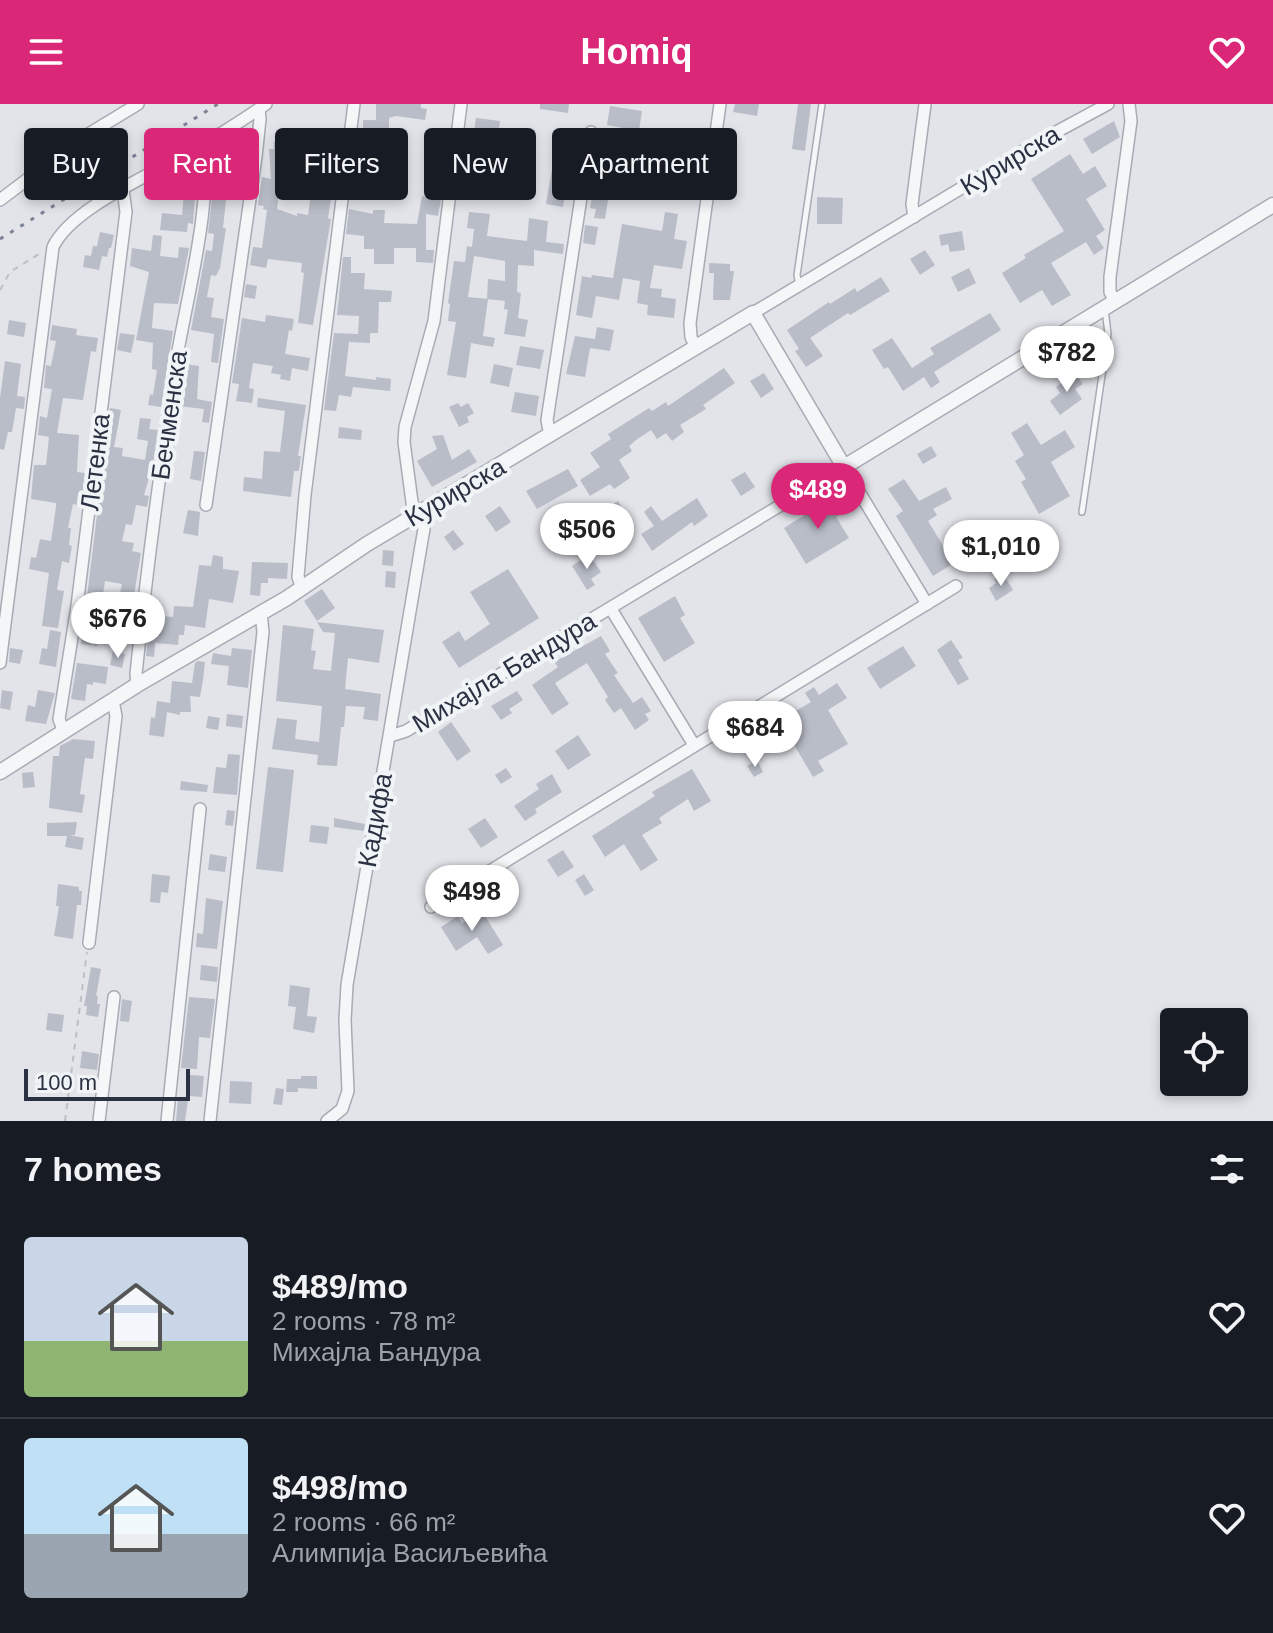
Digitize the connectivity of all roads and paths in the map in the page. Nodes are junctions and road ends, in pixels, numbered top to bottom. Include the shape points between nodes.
1 (138, 104) edge
2 (354, 104) edge
3 (461, 104) edge
4 (720, 104) edge
5 (822, 104) edge
6 (925, 104) edge
7 (1108, 104) edge
8 (1129, 104) edge
9 (262, 107) edge
10 (229, 128) edge
11 (0, 200) edge
12 (107, 200) edge
13 (125, 200) edge
14 (202, 200) edge
15 (581, 200) edge
16 (1273, 205) edge
17 (914, 217) junction
18 (53, 247) junction
19 (799, 285) junction
20 (0, 290) edge
21 (1110, 304) junction
22 (753, 313) junction
23 (695, 346) junction
24 (550, 436) junction
25 (844, 467) junction
26 (206, 505) dead end
27 (1082, 512) dead end
28 (418, 514) junction
29 (956, 586) dead end
30 (302, 588) junction
31 (927, 604) junction
32 (611, 609) junction
33 (261, 613) junction
34 (0, 663) edge
35 (137, 685) junction
36 (113, 701) junction
37 (64, 733) junction
38 (390, 736) junction
39 (694, 745) junction
40 (0, 772) edge
41 (200, 809) dead end
42 (431, 907) dead end
43 (89, 943) joint
44 (114, 997) dead end
45 (65, 1121) edge
46 (99, 1121) edge
47 (167, 1121) edge
48 (210, 1121) edge
49 (327, 1121) edge

1 - 11 street via 82,138
2 - 30 street via 305,495 298,577
3 - 28 street, Кадифа via 434,321 405,427
4 - 23 street via 690,323
5 - 19 lane
6 - 17 street, Курирска
7 - 17 street, Курирска
8 - 21 street
9 - 10 street
9 - 26 street
12 - 18 street via 70,223
13 - 37 street, Летенка via 59,719
14 - 35 street, Бечменска via 144,595
15 - 24 street via 547,420
16 - 21 street, Михајла Бандура
17 - 19 street, Курирска
18 - 20 path via 10,272
18 - 34 street
19 - 22 street, Курирска
21 - 25 street, Михајла Бандура
21 - 27 lane
22 - 23 street, Курирска
22 - 25 street
23 - 24 street, Курирска
24 - 28 street, Курирска
25 - 31 street
25 - 32 street, Михајла Бандура
28 - 30 street, Курирска
28 - 38 street, Кадифа via 424,529
29 - 31 street
30 - 33 street, Курирска
31 - 39 street
32 - 38 street, Михајла Бандура
32 - 39 street
33 - 35 street, Курирска
33 - 48 street
35 - 36 street, Курирска
36 - 37 street, Курирска
36 - 43 street via 116,716
37 - 40 street, Курирска
38 - 49 street, Кадифа via 347,985 347,1098
39 - 42 street
41 - 47 street
43 - 45 path
44 - 46 street

